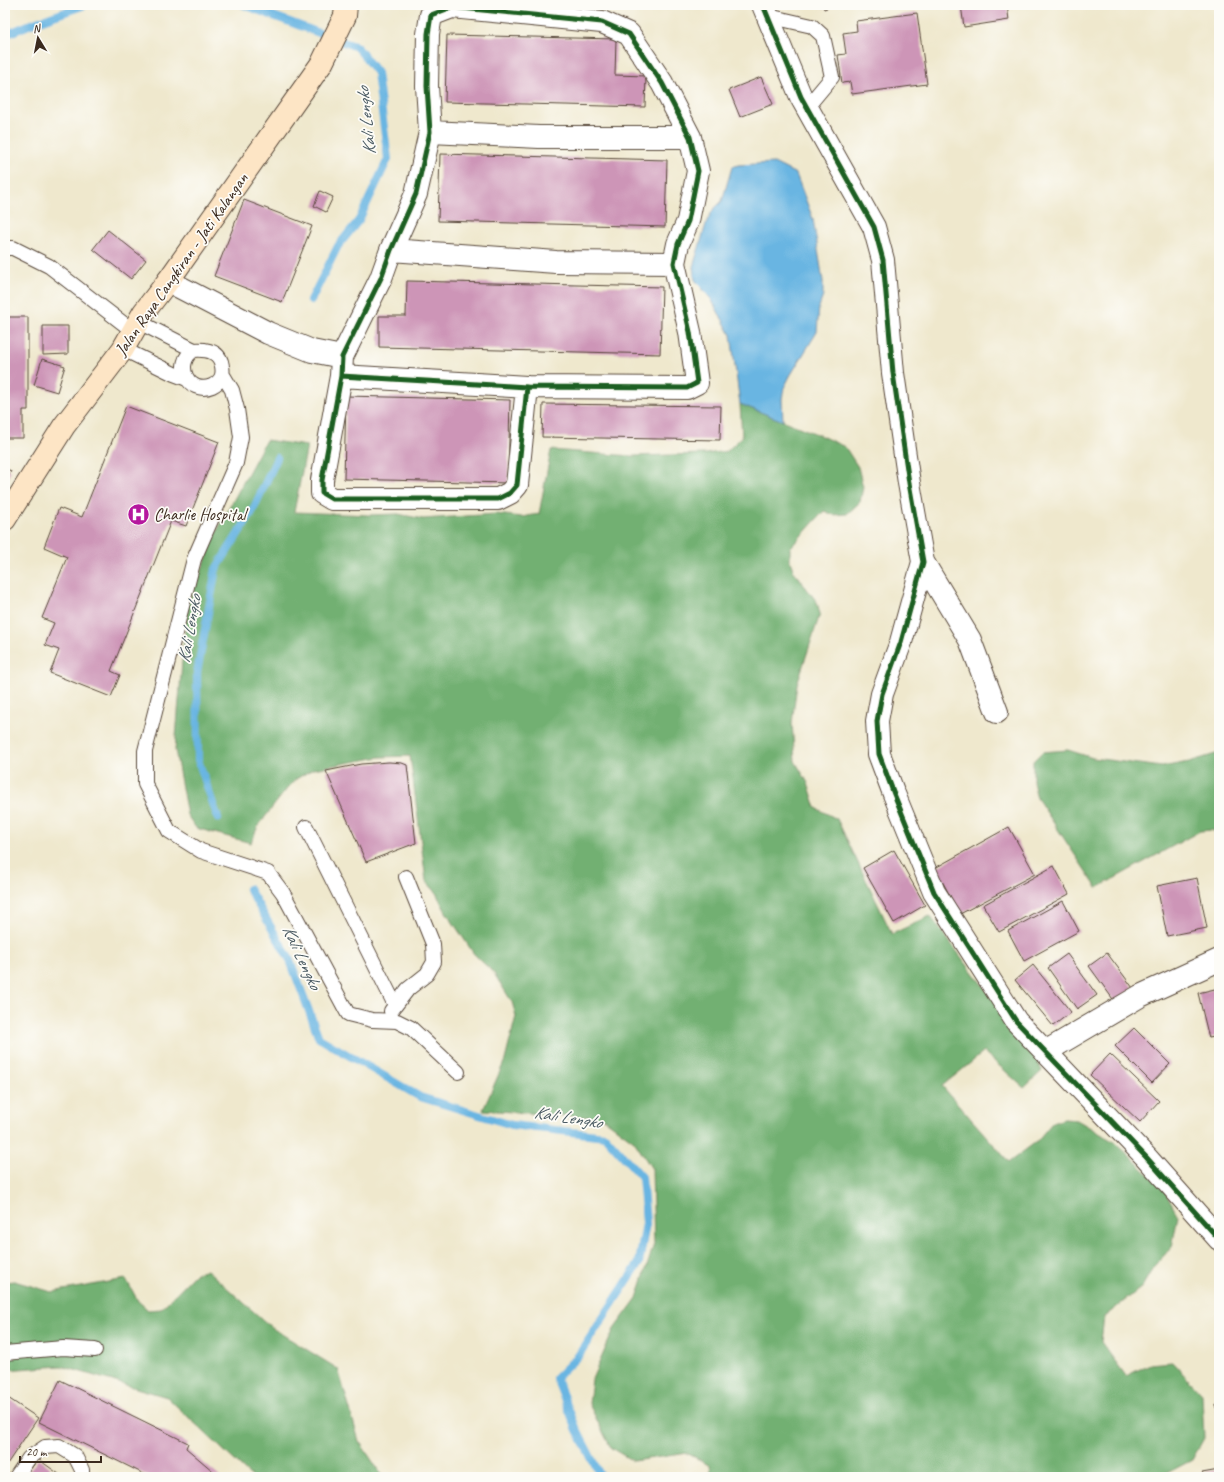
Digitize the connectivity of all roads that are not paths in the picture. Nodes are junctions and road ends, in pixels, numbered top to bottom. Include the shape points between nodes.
1 (766, 10) edge
2 (345, 11) edge
3 (807, 107) junction
4 (430, 132) junction
5 (690, 137) junction
6 (5, 248) edge
7 (391, 250) junction
8 (674, 263) junction
9 (168, 281) junction
10 (132, 334) junction
11 (194, 350) junction
12 (342, 366) junction
13 (223, 375) junction
14 (187, 379) junction
15 (527, 387) junction
16 (5, 519) edge
17 (923, 562) junction
18 (997, 712) dead end
19 (306, 827) dead end
20 (406, 877) dead end
21 (1219, 960) edge
22 (395, 1005) junction
23 (383, 1020) junction
24 (1045, 1052) junction
25 (458, 1072) dead end
26 (1219, 1239) edge
27 (95, 1350) dead end
28 (5, 1353) edge
29 (16, 1477) edge
30 (82, 1477) edge

1 - 3 street
1 - 3 lane via 812,26 823,36 832,77
2 - 9 street, Jalan Raya Cangkiran - Jati Kalangan via 322,63
3 - 17 street via 874,227 883,260 893,373
4 - 5 street via 539,137
4 - 5 street via 427,86 431,15 452,7 602,22 629,34 662,84
4 - 7 street via 416,194
5 - 8 street via 698,171 688,221 678,244
6 - 10 lane via 13,248 49,266
7 - 8 street via 556,262
7 - 12 street
8 - 15 street via 690,332 696,383 687,388
9 - 10 street, Jalan Raya Cangkiran - Jati Kalangan via 144,312
9 - 12 street via 268,333
10 - 11 lane
10 - 14 lane via 174,374
10 - 16 street, Jalan Raya Cangkiran - Jati Kalangan via 64,426
11 - 13 lane via 215,353 221,362
11 - 14 lane via 187,356 184,364
12 - 15 street
12 - 15 street via 322,480 322,493 332,499 498,499 510,493 517,485
13 - 14 lane via 218,383 204,388 195,386
13 - 23 lane via 234,396 241,437 236,463 194,559 145,751 145,784 169,831 201,852 268,873 283,893 348,1014
17 - 18 street via 970,640
17 - 24 street via 901,642 882,694 877,721 879,754 934,892 1016,1021
19 - 22 lane
20 - 22 lane via 433,944 434,962 427,974 408,989
21 - 24 street via 1140,996
22 - 23 lane
23 - 25 lane via 397,1021 411,1028
24 - 26 street via 1146,1157
27 - 28 lane via 63,1348
29 - 30 lane via 29,1458 45,1447 59,1446 76,1456

